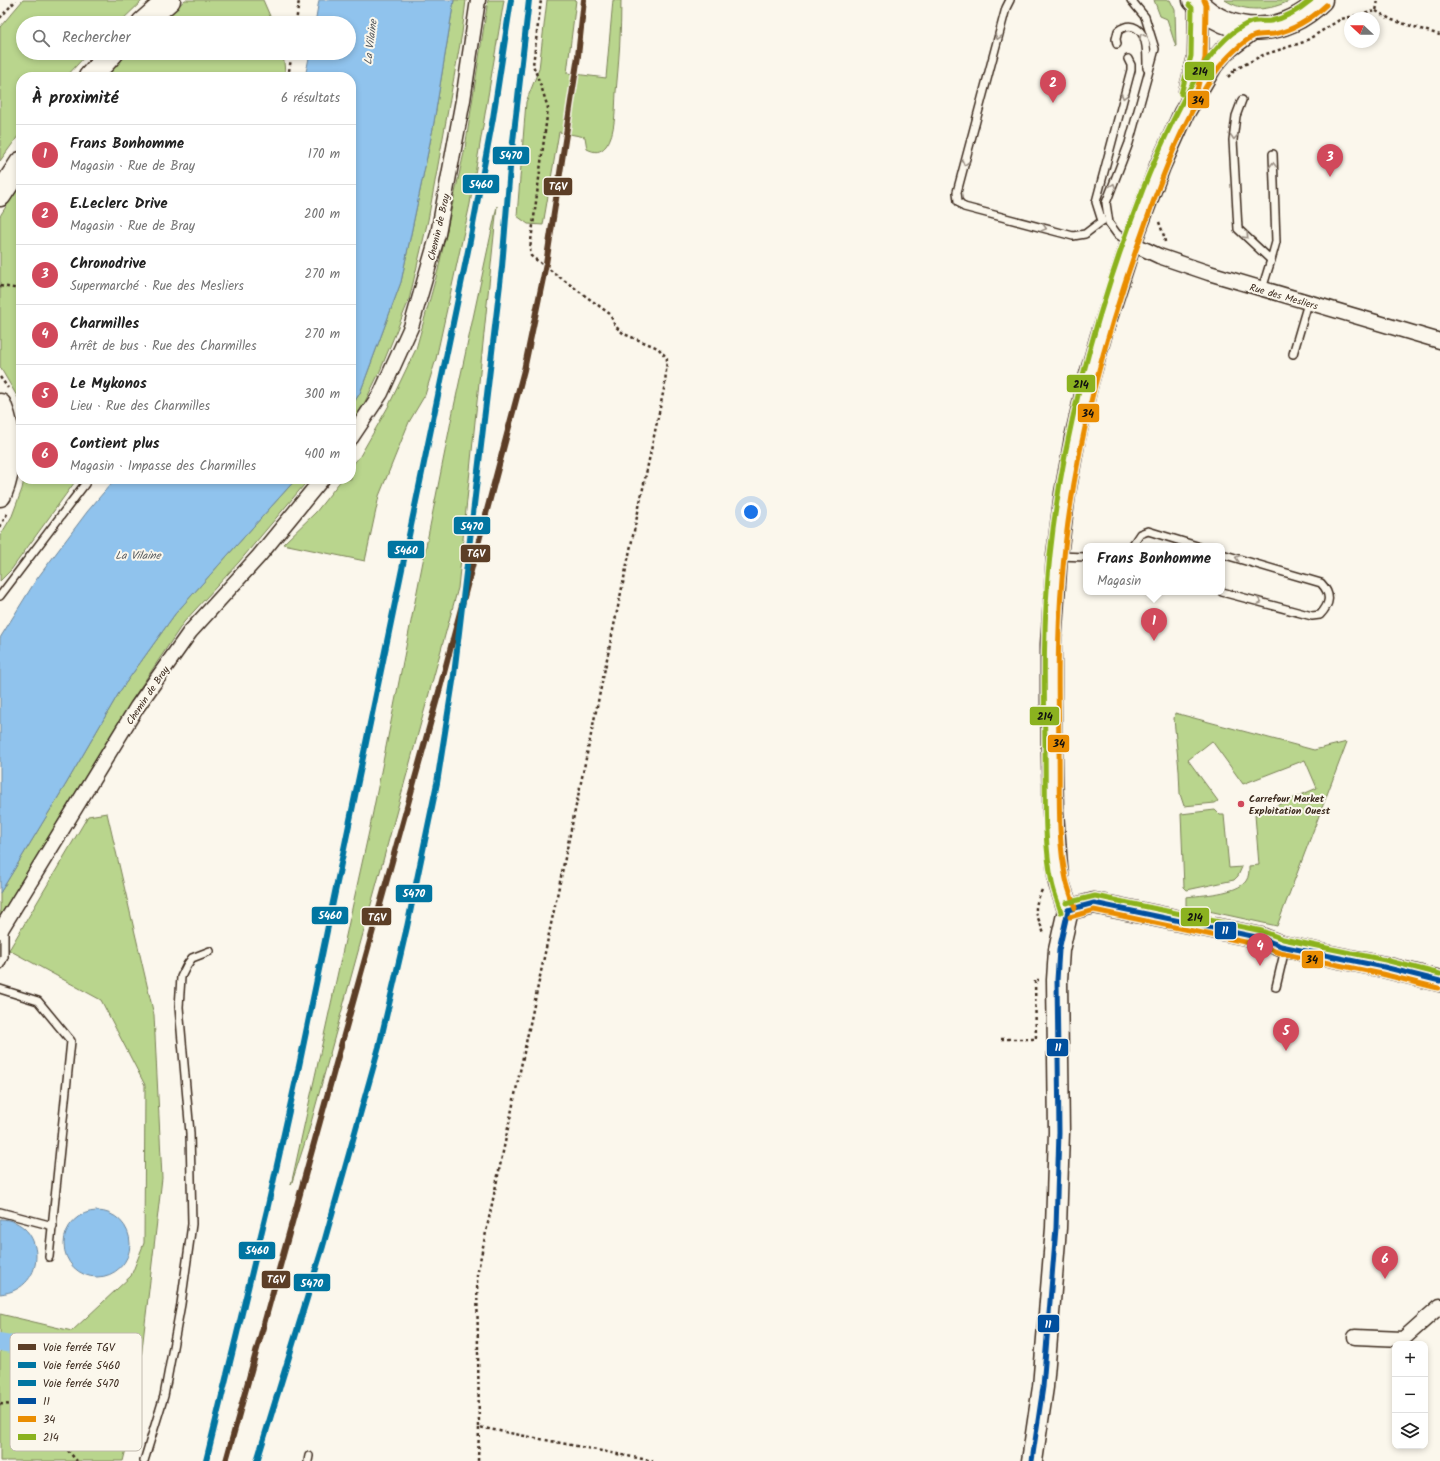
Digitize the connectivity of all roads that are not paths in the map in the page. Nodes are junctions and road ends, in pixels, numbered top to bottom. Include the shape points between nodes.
1 (169, 0) edge
2 (478, 0) edge
3 (1010, 0) edge
4 (1131, 0) edge
5 (1197, 2) edge
6 (1321, 2) edge
7 (151, 16) edge
8 (1253, 29) junction
9 (1117, 44) dead end
10 (1128, 59) dead end
11 (106, 60) edge
12 (95, 72) edge
13 (1147, 74) junction
14 (1242, 100) dead end
15 (1184, 113) junction
16 (1273, 154) dead end
17 (16, 171) edge
18 (0, 195) edge
19 (1105, 222) junction
20 (1131, 243) junction
21 (1270, 260) junction
22 (1262, 289) junction
23 (1308, 303) junction
24 (1440, 341) edge
25 (1293, 354) dead end
26 (0, 405) edge
27 (356, 430) edge
28 (85, 484) edge
29 (318, 484) edge
30 (0, 496) edge
31 (1134, 543) edge
32 (1187, 543) edge
33 (1057, 555) junction
34 (1225, 555) edge
35 (1083, 557) edge
36 (1225, 593) edge
37 (0, 596) edge
38 (1068, 910) junction
39 (2, 927) edge
40 (1284, 946) junction
41 (210, 951) dead end
42 (0, 965) edge
43 (1440, 981) edge
44 (1276, 987) dead end
45 (0, 989) edge
46 (0, 1212) edge
47 (52, 1226) junction
48 (49, 1257) dead end
49 (1440, 1306) edge
50 (1356, 1337) dead end
51 (144, 1461) edge
52 (1032, 1461) edge

1 - 7 main road
2 - 27 street, Chemin de Bray via 463,100 438,234 411,327 381,393
3 -> 19 lane via 957,192 958,201 964,207 1073,236 1085,234
4 - 13 lane via 1145,17 1155,49
5 - 8 main road via 1224,22
5 - 15 street via 1198,57
6 - 8 main road via 1292,22
8 - 15 street via 1213,64
13 -> 9 lane via 1146,44 1140,30 1132,26 1123,27 1118,31
10 -> 19 lane via 1131,70 1096,202
11 - 12 main road
19 -> 13 lane via 1106,203 1129,143
14 -> 21 lane via 1236,116 1233,140 1238,229
15 - 20 street via 1160,166
21 -> 16 lane via 1276,242
17 - 18 main road
19 - 20 lane
20 - 22 street, Rue des Mesliers via 1209,274
20 - 33 street via 1103,329 1075,438
21 - 22 lane
22 - 23 street, Rue des Mesliers
23 - 24 street, Rue des Mesliers
23 - 25 lane
26 - 30 main road via 8,430 9,449 8,467
28 - 37 lane
29 - 39 street, Chemin de Bray via 259,556 190,632 133,713
31 - 32 lane via 1140,534 1148,531
33 - 35 lane
33 - 38 street via 1051,644 1053,812 1059,883
36 -> 34 lane via 1312,616 1323,612 1329,597 1321,583
38 - 40 street via 1093,917 1260,945
38 - 52 street via 1059,950 1057,980 1059,1132 1056,1228 1043,1387
39 - 42 lane via 4,957
40 - 43 street
40 - 44 lane
41 - 51 lane via 192,958 181,977 179,1007 190,1133 192,1224 182,1304 164,1396
45 - 47 lane via 38,1001 71,1041
46 - 47 lane
47 - 48 lane
49 - 50 street via 1404,1339

